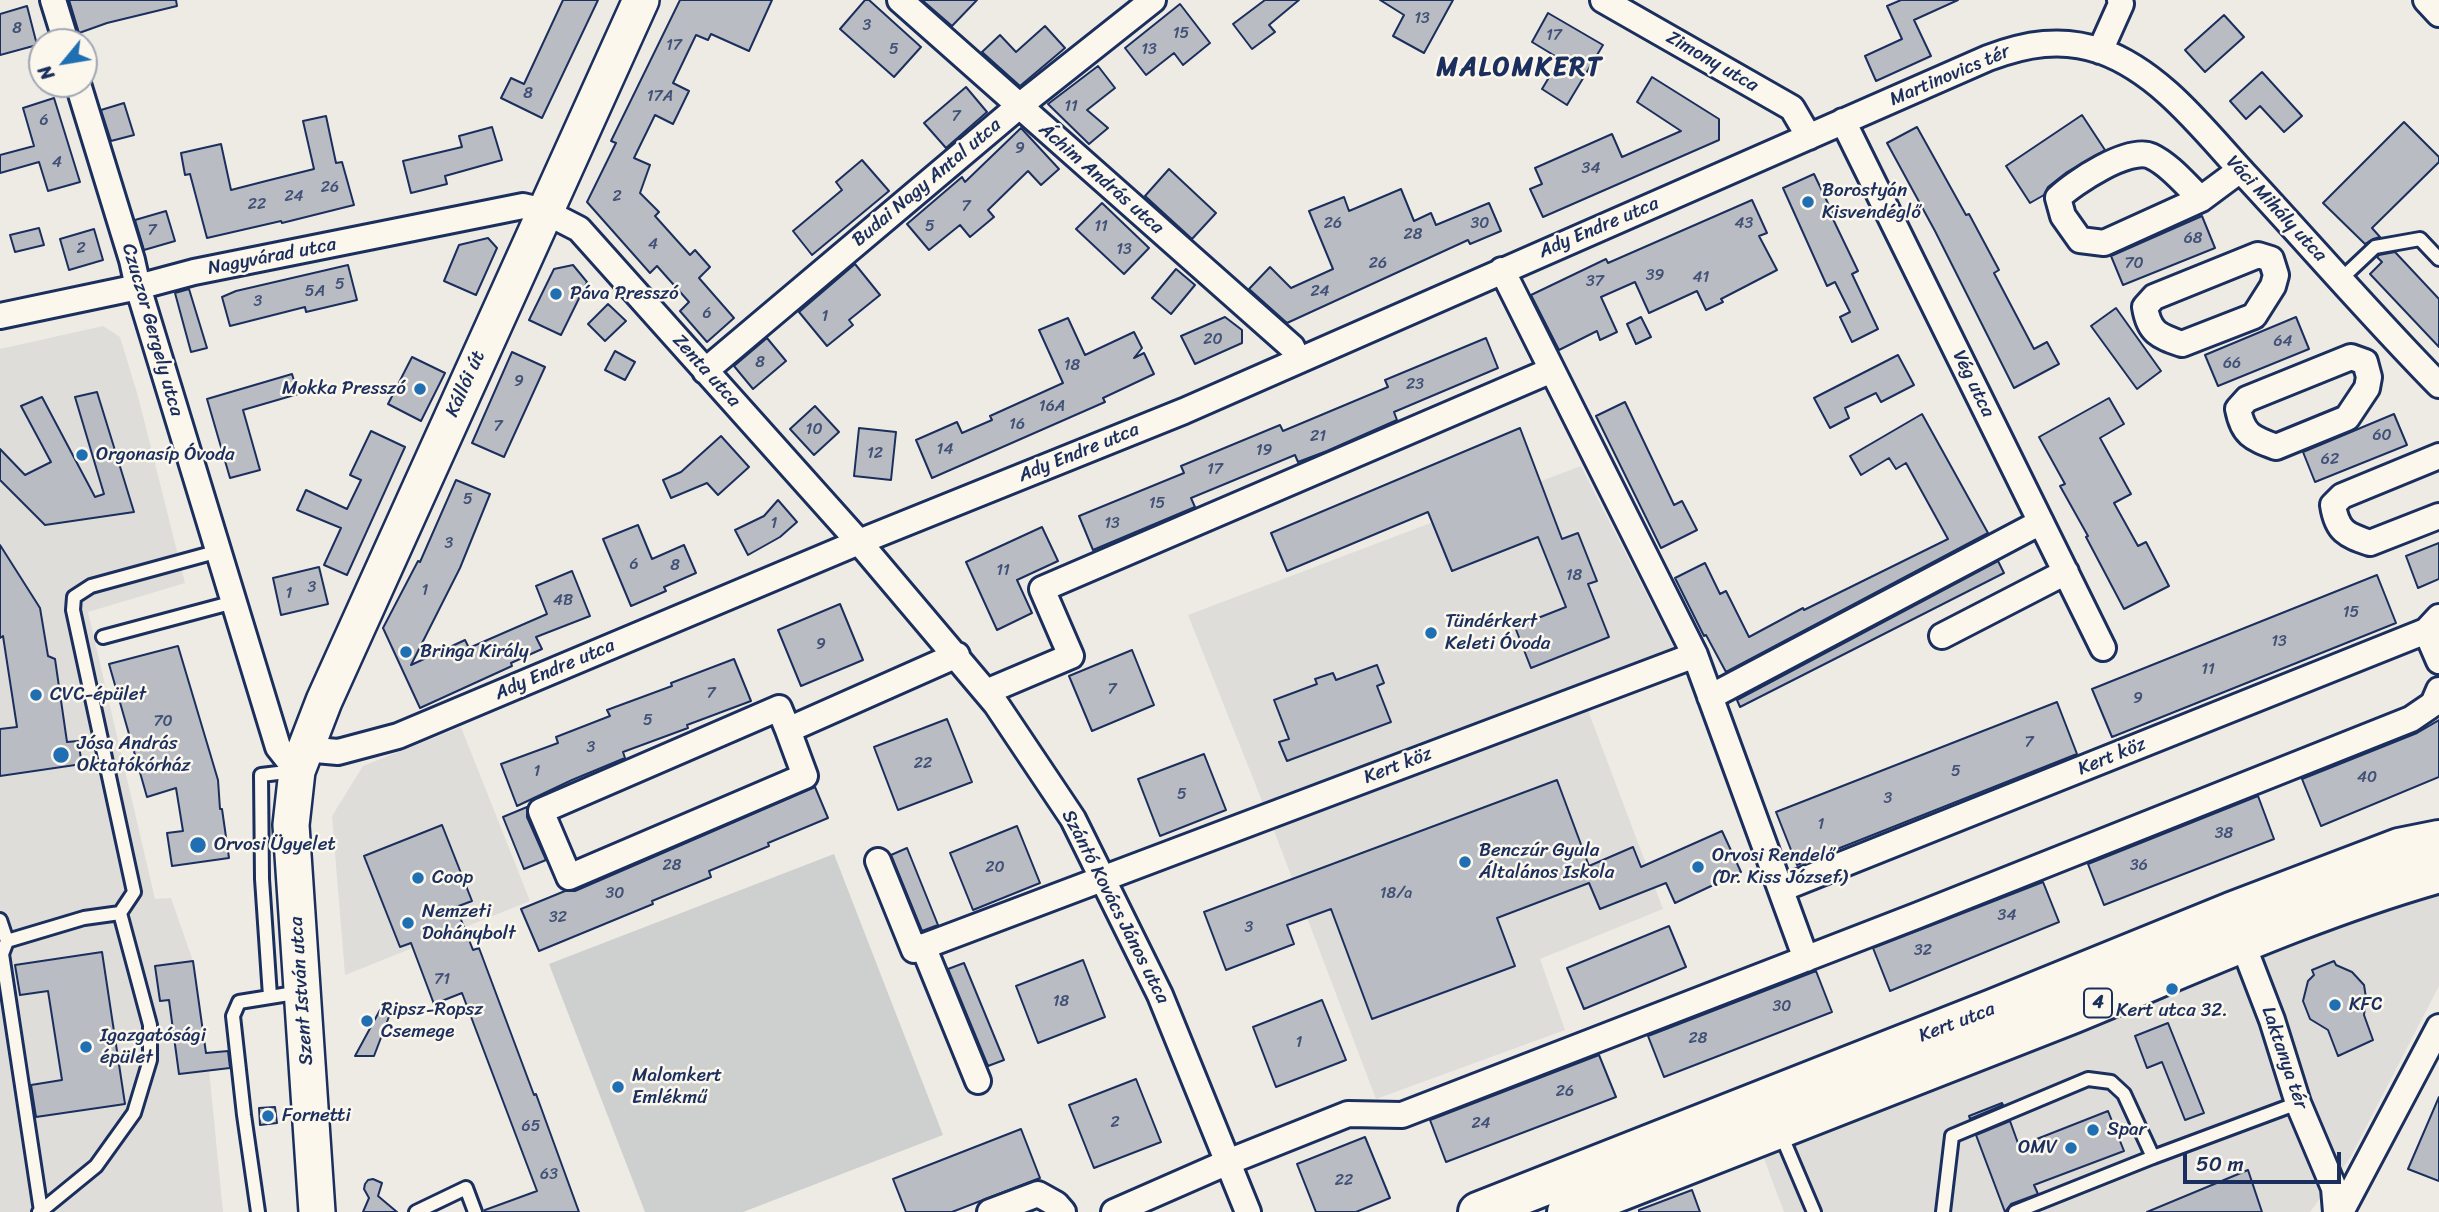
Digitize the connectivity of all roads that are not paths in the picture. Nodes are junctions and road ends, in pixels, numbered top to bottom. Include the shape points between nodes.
1 (53, 0) edge
2 (641, 0) edge
3 (900, 0) edge
4 (1153, 0) edge
5 (1602, 0) edge
6 (2426, 0) edge
7 (2123, 1) edge
8 (2439, 13) edge
9 (62, 28) edge
10 (2100, 51) junction
11 (82, 98) edge
12 (1018, 107) junction
13 (1843, 121) junction
14 (1809, 137) junction
15 (2240, 170) junction
16 (2201, 200) junction
17 (544, 211) junction
18 (2300, 234) junction
19 (2271, 259) junction
20 (2439, 260) edge
21 (1502, 270) junction
22 (2341, 279) junction
23 (138, 287) junction
24 (0, 316) edge
25 (2393, 336) junction
26 (1298, 360) junction
27 (2364, 362) junction
28 (1552, 370) junction
29 (705, 371) junction
30 (2439, 385) edge
31 (2439, 456) edge
32 (2439, 516) edge
33 (2041, 522) junction
34 (859, 542) junction
35 (219, 551) junction
36 (2066, 572) junction
37 (234, 602) junction
38 (2432, 624) edge
39 (1942, 636) dead end
40 (103, 637) dead end
41 (2103, 648) dead end
42 (957, 655) junction
43 (1695, 655) junction
44 (2439, 661) edge
45 (2439, 690) edge
46 (986, 692) junction
47 (1710, 697) junction
48 (788, 730) junction
49 (300, 760) junction
50 (2439, 840) edge
51 (878, 861) dead end
52 (2439, 873) edge
53 (1102, 878) junction
54 (1781, 889) junction
55 (120, 913) junction
56 (0, 920) edge
57 (2237, 928) junction
58 (7, 941) junction
59 (923, 946) junction
60 (1, 954) edge
61 (1806, 959) junction
62 (286, 994) junction
63 (2439, 1027) edge
64 (978, 1081) dead end
65 (2298, 1103) junction
66 (1787, 1108) junction
67 (2153, 1157) junction
68 (1228, 1162) junction
69 (40, 1211) edge
70 (258, 1212) edge
71 (317, 1212) edge
72 (416, 1212) edge
73 (475, 1212) edge
74 (990, 1212) edge
75 (1063, 1212) edge
76 (1114, 1212) edge
77 (1248, 1212) edge
78 (1478, 1212) edge
79 (1567, 1212) edge
80 (1814, 1212) edge
81 (1943, 1212) edge
82 (2015, 1212) edge
83 (2338, 1212) edge

1 - 9 street
2 - 17 main road, Kállói út
3 - 12 street, Áchim András utca
4 - 12 street, Budai Nagy Antal utca
5 - 14 street, Zimony utca via 1792,108
6 - 8 street
7 - 10 street
10 - 13 street, Martinovics tér via 2050,42 2011,50
10 - 15 street, Váci Mihály utca via 2147,75
11 - 23 street, Czuczor Gergely utca
12 - 26 street, Áchim András utca via 1292,347
12 - 29 street, Budai Nagy Antal utca
13 - 14 street, Ady Endre utca
13 - 33 street, Vég utca
14 - 21 street, Ady Endre utca
15 - 16 street
15 - 18 street, Váci Mihály utca
16 - 16 street via 2104,243 2080,240 2063,216 2058,198 2071,185 2129,155 2149,154
17 - 23 street, Nagyvárad utca via 523,206
17 - 29 street, Zenta utca via 579,229
17 - 49 main road, Kállói út
18 - 19 street
18 - 22 street, Váci Mihály utca
19 - 19 street via 2258,255 2154,297 2145,307 2147,321 2158,335 2182,344 2254,316 2273,286 2276,275
20 - 22 lane via 2420,239 2375,247
21 - 26 street, Ady Endre utca
21 - 28 street
22 - 25 street, Váci Mihály utca
23 - 24 street, Nagyvárad utca
23 - 35 street, Czuczor Gergely utca
25 - 27 street
25 - 30 street, Váci Mihály utca
26 - 34 street, Ady Endre utca
27 - 27 street via 2351,357 2247,399 2238,409 2241,423 2251,438 2276,447 2347,418 2367,388
28 - 43 street
28 - 46 street via 1042,589 1071,656
29 - 34 street, Zenta utca
31 - 32 street via 2342,496 2333,505 2335,520 2345,534 2370,543
33 - 36 street, Vég utca
33 - 47 street
34 - 42 street, Szántó Kovács János utca
34 - 49 street, Ady Endre utca via 398,736
35 - 37 street, Czuczor Gergely utca
35 - 55 lane via 91,586 74,597 73,610 134,892
36 - 39 street
36 - 41 street, Vég utca
37 - 40 lane
37 - 49 street, Czuczor Gergely utca via 278,747
38 - 44 street
38 - 54 street, Kert köz
42 - 46 street, Szántó Kovács János utca
42 - 48 street
43 - 47 street
43 - 53 street, Kert köz
45 - 61 street via 2432,704 2411,719
46 - 53 street, Szántó Kovács János utca via 1073,819
47 - 54 street
48 - 48 street via 779,708 541,811 569,877 805,776
49 - 62 main road, Szent István utca via 291,825
50 - 57 main road, Kert utca / 4 via 2399,848
51 - 59 street via 914,950
52 - 57 main road, Kert utca / 4 via 2319,914
53 - 59 street, Kert köz
53 - 68 street, Szántó Kovács János utca via 1160,995
54 - 61 street
55 - 58 lane via 85,918
55 - 69 lane via 150,1025 150,1060 134,1112 96,1166
56 - 58 lane
57 - 65 street, Laktanya tér
57 - 66 main road, Kert utca / 4
57 - 66 main road, Kert utca / 4 via 2068,1015
58 - 60 lane
59 - 64 street
60 - 69 lane
61 - 68 street via 1402,1115 1348,1114
62 - 70 lane via 239,1002 233,1016
62 - 71 main road, Szent István utca
63 - 83 street, Laktanya tér
65 - 67 lane
65 - 83 street, Laktanya tér via 2334,1188
66 - 78 main road, Kert utca / 4
66 - 79 main road, Kert utca / 4
66 - 80 lane
67 - 81 lane via 2124,1094 2111,1082 2088,1079 1952,1136
67 - 82 lane
68 - 76 street
68 - 77 street, Szántó Kovács János utca
72 - 73 lane via 466,1188
74 - 75 street via 1038,1194

